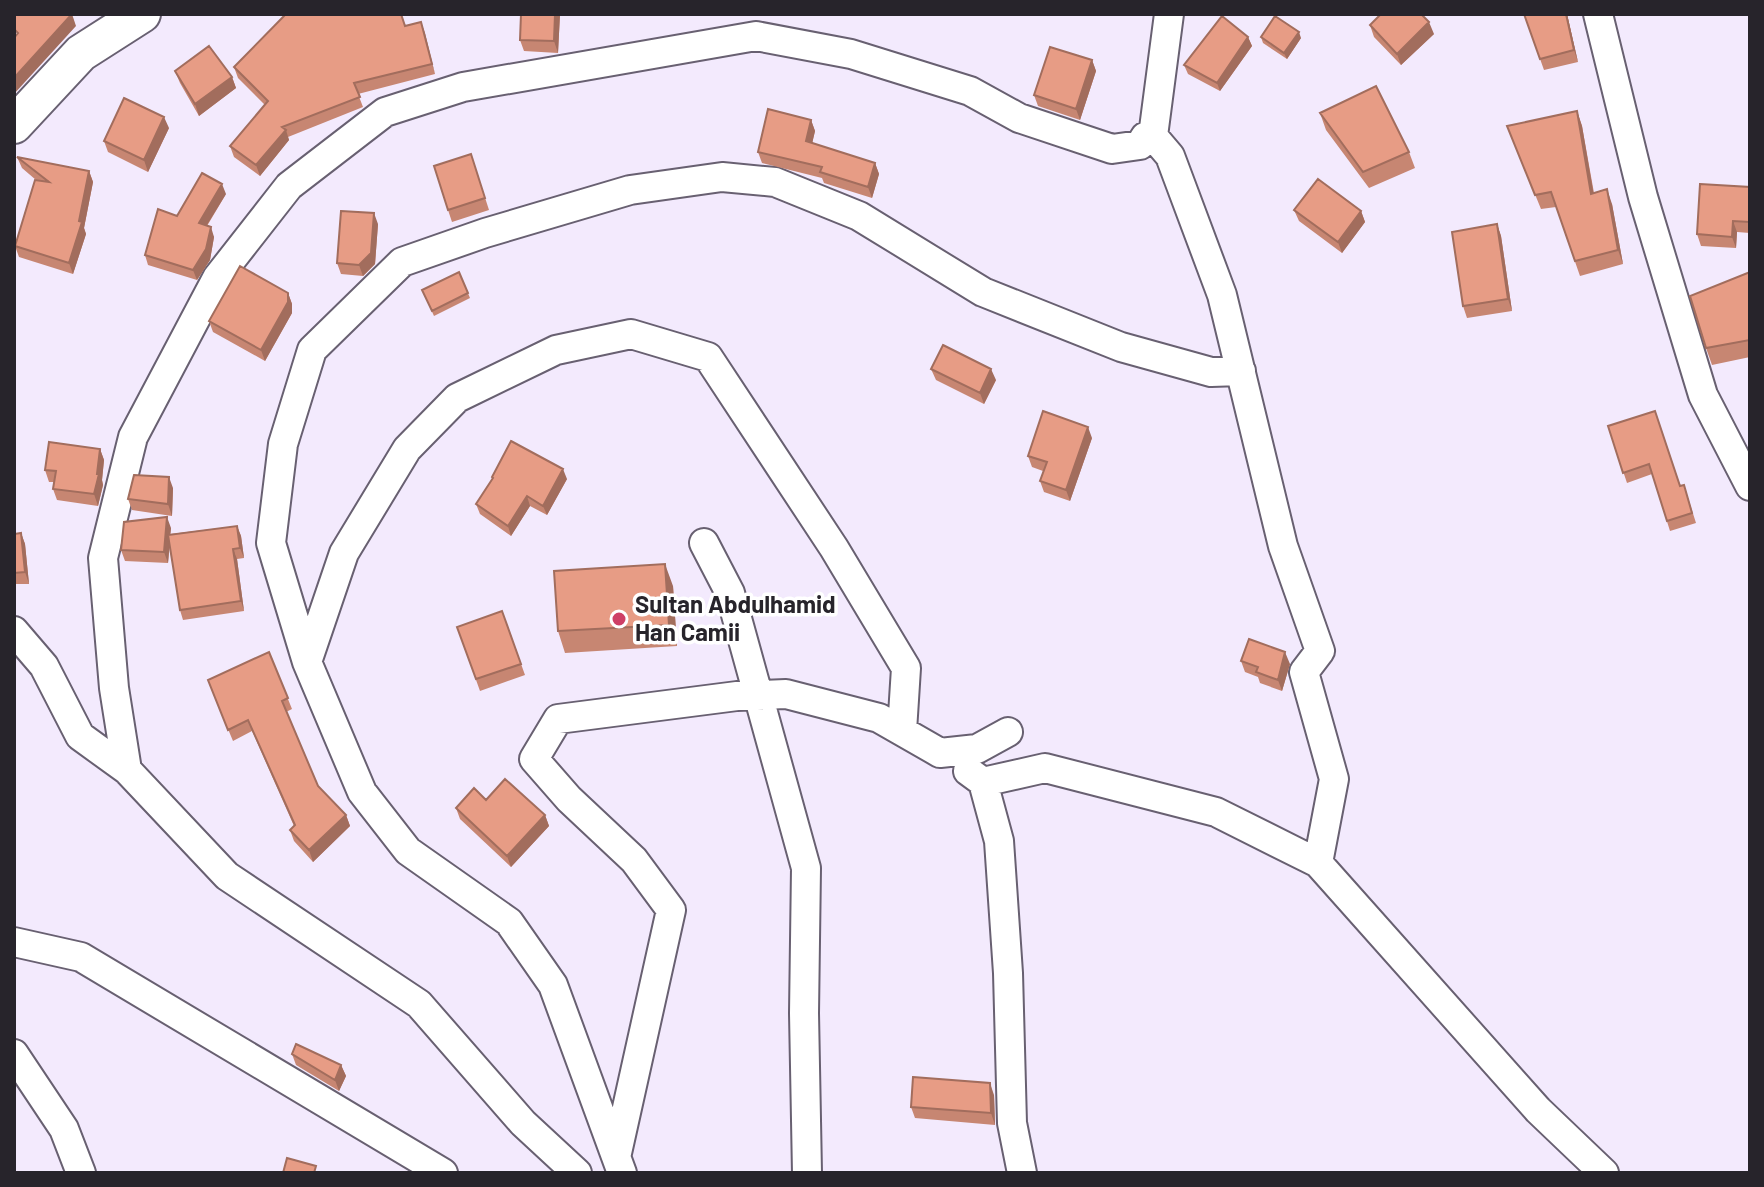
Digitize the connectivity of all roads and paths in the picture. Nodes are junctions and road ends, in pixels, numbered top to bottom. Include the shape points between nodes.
1 (142, 14) edge
2 (1169, 14) edge
3 (1598, 14) edge
4 (14, 125) edge
5 (1153, 136) junction
6 (1241, 371) junction
7 (1750, 486) edge
8 (704, 543) dead end
9 (14, 631) edge
10 (307, 662) junction
11 (756, 695) junction
12 (902, 731) junction
13 (1008, 732) dead end
14 (940, 753) junction
15 (127, 770) junction
16 (983, 782) junction
17 (1318, 863) junction
18 (14, 942) edge
19 (14, 1054) edge
20 (620, 1163) edge
21 (81, 1173) edge
22 (443, 1173) edge
23 (577, 1173) edge
24 (807, 1173) edge
25 (1022, 1173) edge
26 (1604, 1173) edge

1 - 4 street via 81,53
2 - 5 street
3 - 7 street via 1643,197 1703,395
5 - 6 street via 1170,156 1222,295
5 - 15 street via 1140,145 1112,149 1019,118 970,91 851,54 756,36 463,87 385,112 289,186 217,278 133,437 103,558
6 - 10 street via 1211,372 1121,347 983,292 859,216 775,182 722,177 630,190 485,233 402,262 312,350 283,444 271,543
6 - 17 street via 1283,546 1320,651 1304,672 1334,779
8 - 11 street via 730,593
9 - 15 street via 44,666 80,736
10 - 12 street via 344,553 407,449 437,418 457,398 556,350 631,334 708,357 906,668
10 - 20 street via 362,792 408,851 509,922 553,985
11 - 12 street via 786,694 879,718
11 - 20 street via 558,719 534,759 634,860 671,910
11 - 24 street via 806,868
12 - 14 street
13 - 14 street via 977,749
14 - 16 street
15 - 23 street via 227,876 419,1004 523,1123
16 - 17 street via 1045,768 1216,812
16 - 25 street via 999,841 1012,1123
17 - 26 street via 1538,1110
18 - 22 street via 81,957
19 - 21 street via 64,1129

